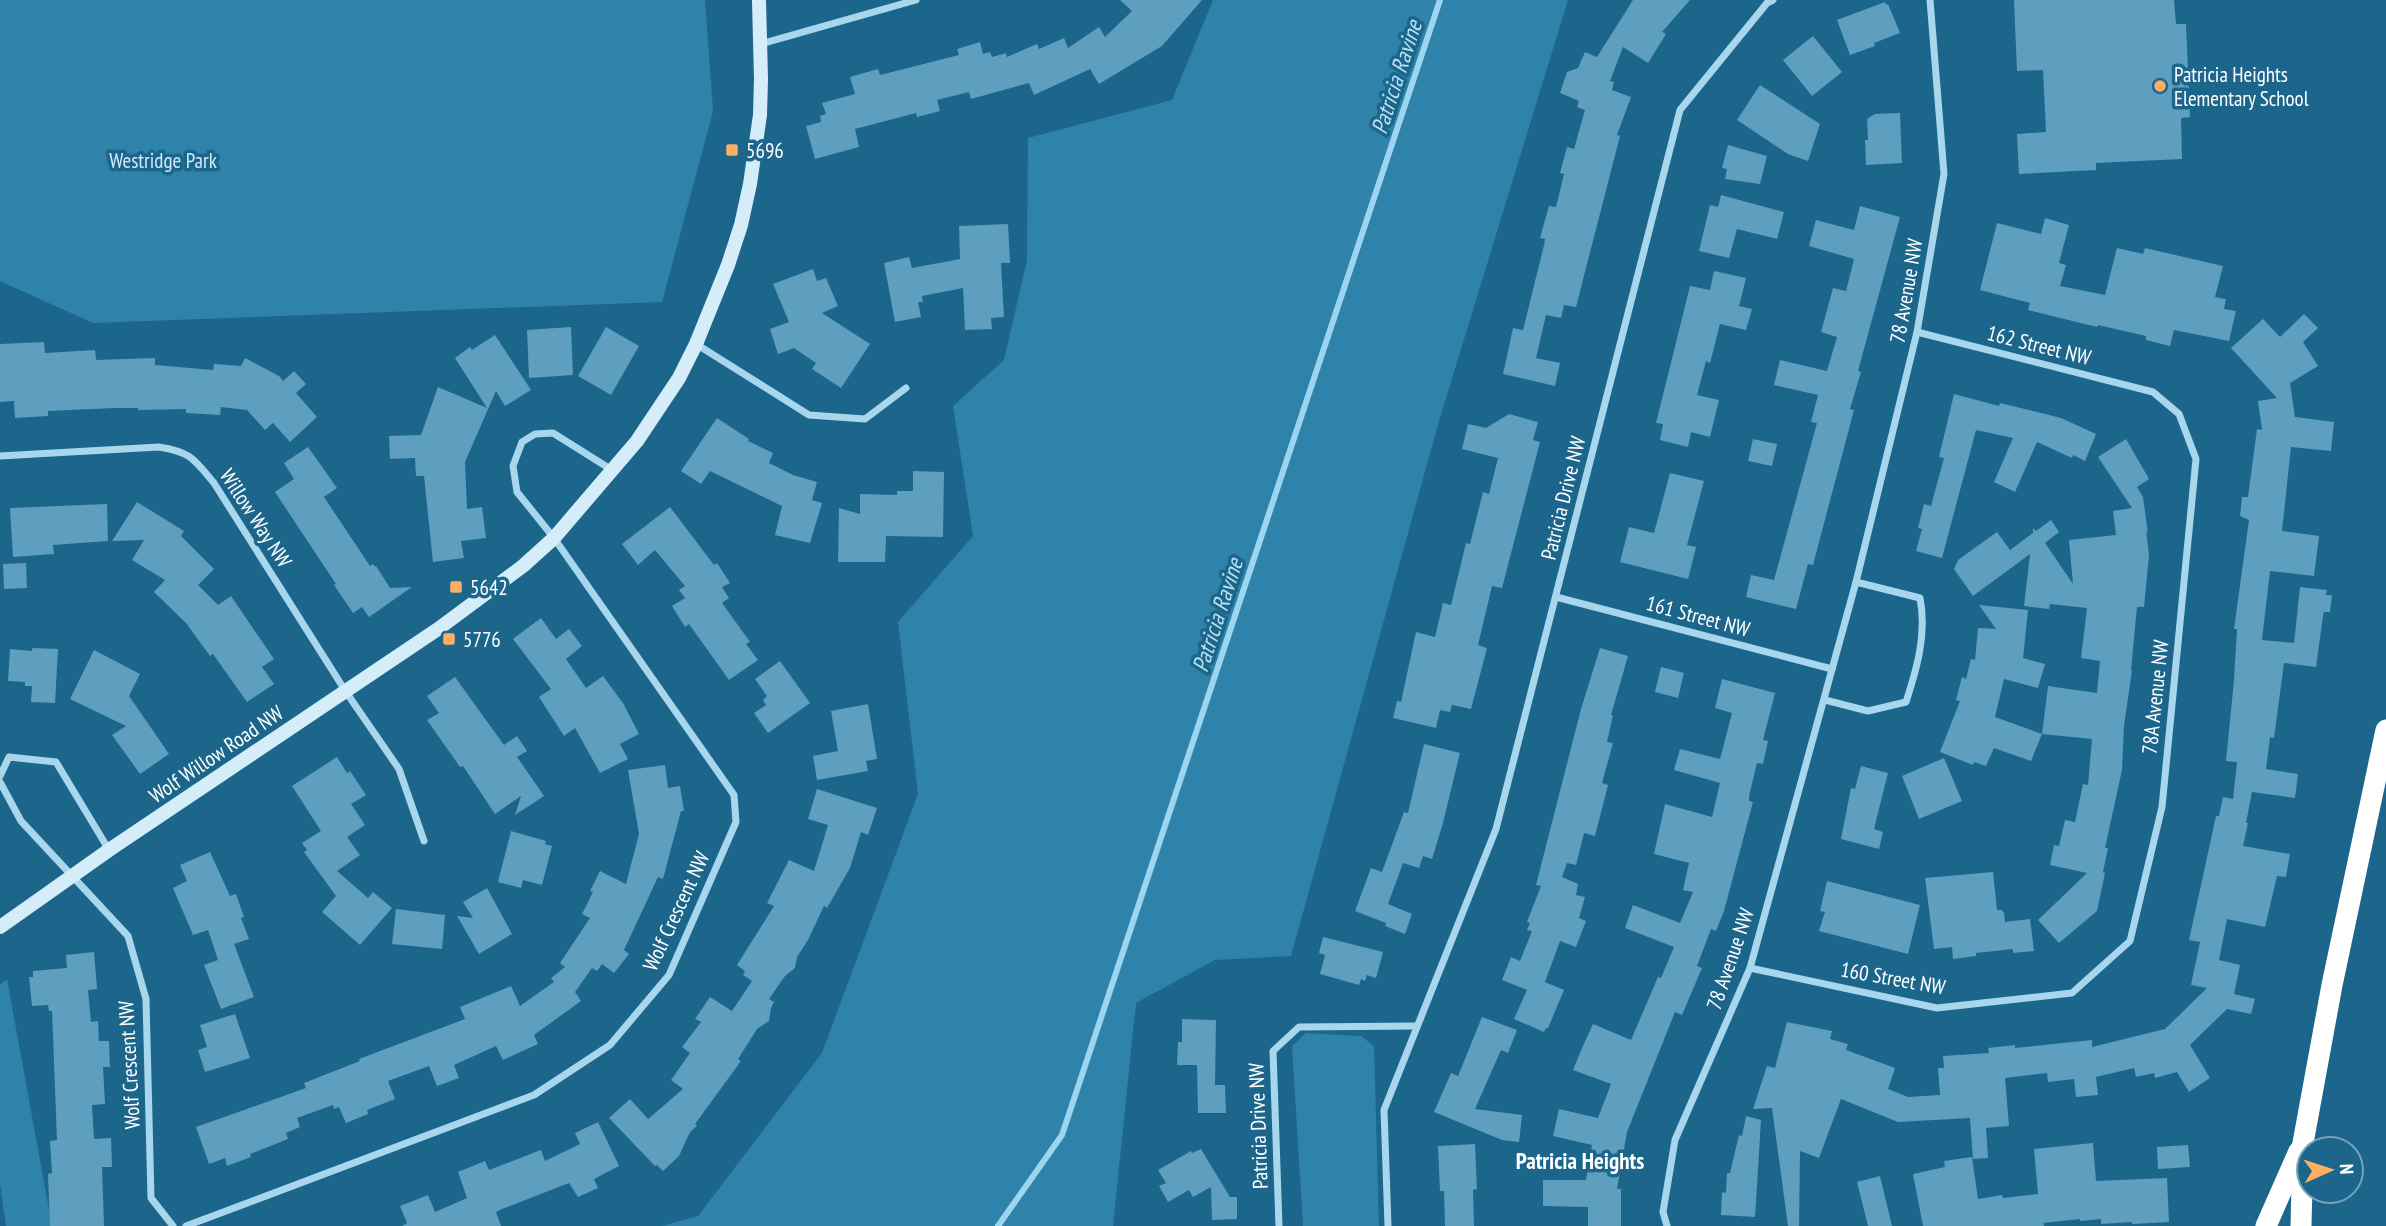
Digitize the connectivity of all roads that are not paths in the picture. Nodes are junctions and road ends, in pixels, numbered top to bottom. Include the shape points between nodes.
1 (759, 0) edge
2 (916, 0) edge
3 (1773, 0) edge
4 (1930, 0) edge
5 (761, 44) junction
6 (1917, 332) junction
7 (696, 344) junction
8 (906, 388) dead end
9 (2153, 391) joint
10 (0, 456) edge
11 (613, 470) junction
12 (554, 538) junction
13 (1856, 582) junction
14 (1556, 597) junction
15 (1832, 669) junction
16 (346, 692) junction
17 (1825, 700) junction
18 (2386, 730) edge
19 (0, 779) edge
20 (424, 841) dead end
21 (109, 850) junction
22 (71, 877) junction
23 (0, 927) edge
24 (1750, 968) junction
25 (2073, 993) joint
26 (1416, 1026) junction
27 (2304, 1135) edge
28 (2295, 1161) edge
29 (2302, 1205) edge
30 (173, 1226) edge
31 (186, 1226) edge
32 (1279, 1226) edge
33 (1388, 1226) edge
34 (1667, 1226) edge
35 (2266, 1226) edge
36 (2301, 1226) edge

1 - 5 street, Wolf Willow Road NW
2 - 5 street
3 - 14 street, Patricia Drive NW via 1680,110
4 - 6 street, 78 Avenue NW via 1944,174
5 - 7 street, Wolf Willow Road NW via 760,115 750,184 728,265
6 - 9 street, 162 Street NW
6 - 13 street, 78 Avenue NW
7 - 8 street via 809,415 865,419
7 - 11 street, Wolf Willow Road NW via 659,410
9 - 25 street, 78A Avenue NW via 2179,414 2196,459 2162,807 2130,941
10 - 16 street, Willow Way NW via 159,447 181,451 214,483
11 - 12 street, Wolf Willow Road NW
11 - 12 street via 553,433 535,434 522,442 513,466 517,492
12 - 16 street, Wolf Willow Road NW via 502,582
12 - 31 street, Wolf Crescent NW via 734,795 736,822 669,975 610,1045 534,1096
13 - 15 street, 78 Avenue NW
13 - 17 street via 1920,598 1924,616 1919,665 1906,702 1868,711
14 - 15 street, 161 Street NW
14 - 26 street, Patricia Drive NW via 1496,829
15 - 17 street, 78 Avenue NW
16 - 20 street via 399,769
16 - 21 street, Wolf Willow Road NW
17 - 24 street, 78 Avenue NW
18 - 27 highway
19 - 21 street via 9,757 56,762
19 - 22 street via 21,821
21 - 22 street, Wolf Willow Road NW
22 - 23 street, Wolf Willow Road NW
22 - 30 street, Wolf Crescent NW via 128,936 146,999 151,1198
24 - 25 street, 160 Street NW via 1937,1008
24 - 34 street, 78 Avenue NW via 1675,1140 1663,1212
26 - 32 street, Patricia Drive NW via 1298,1027 1273,1051
26 - 33 street, Patricia Drive NW via 1384,1110
28 - 35 highway
29 - 36 highway

